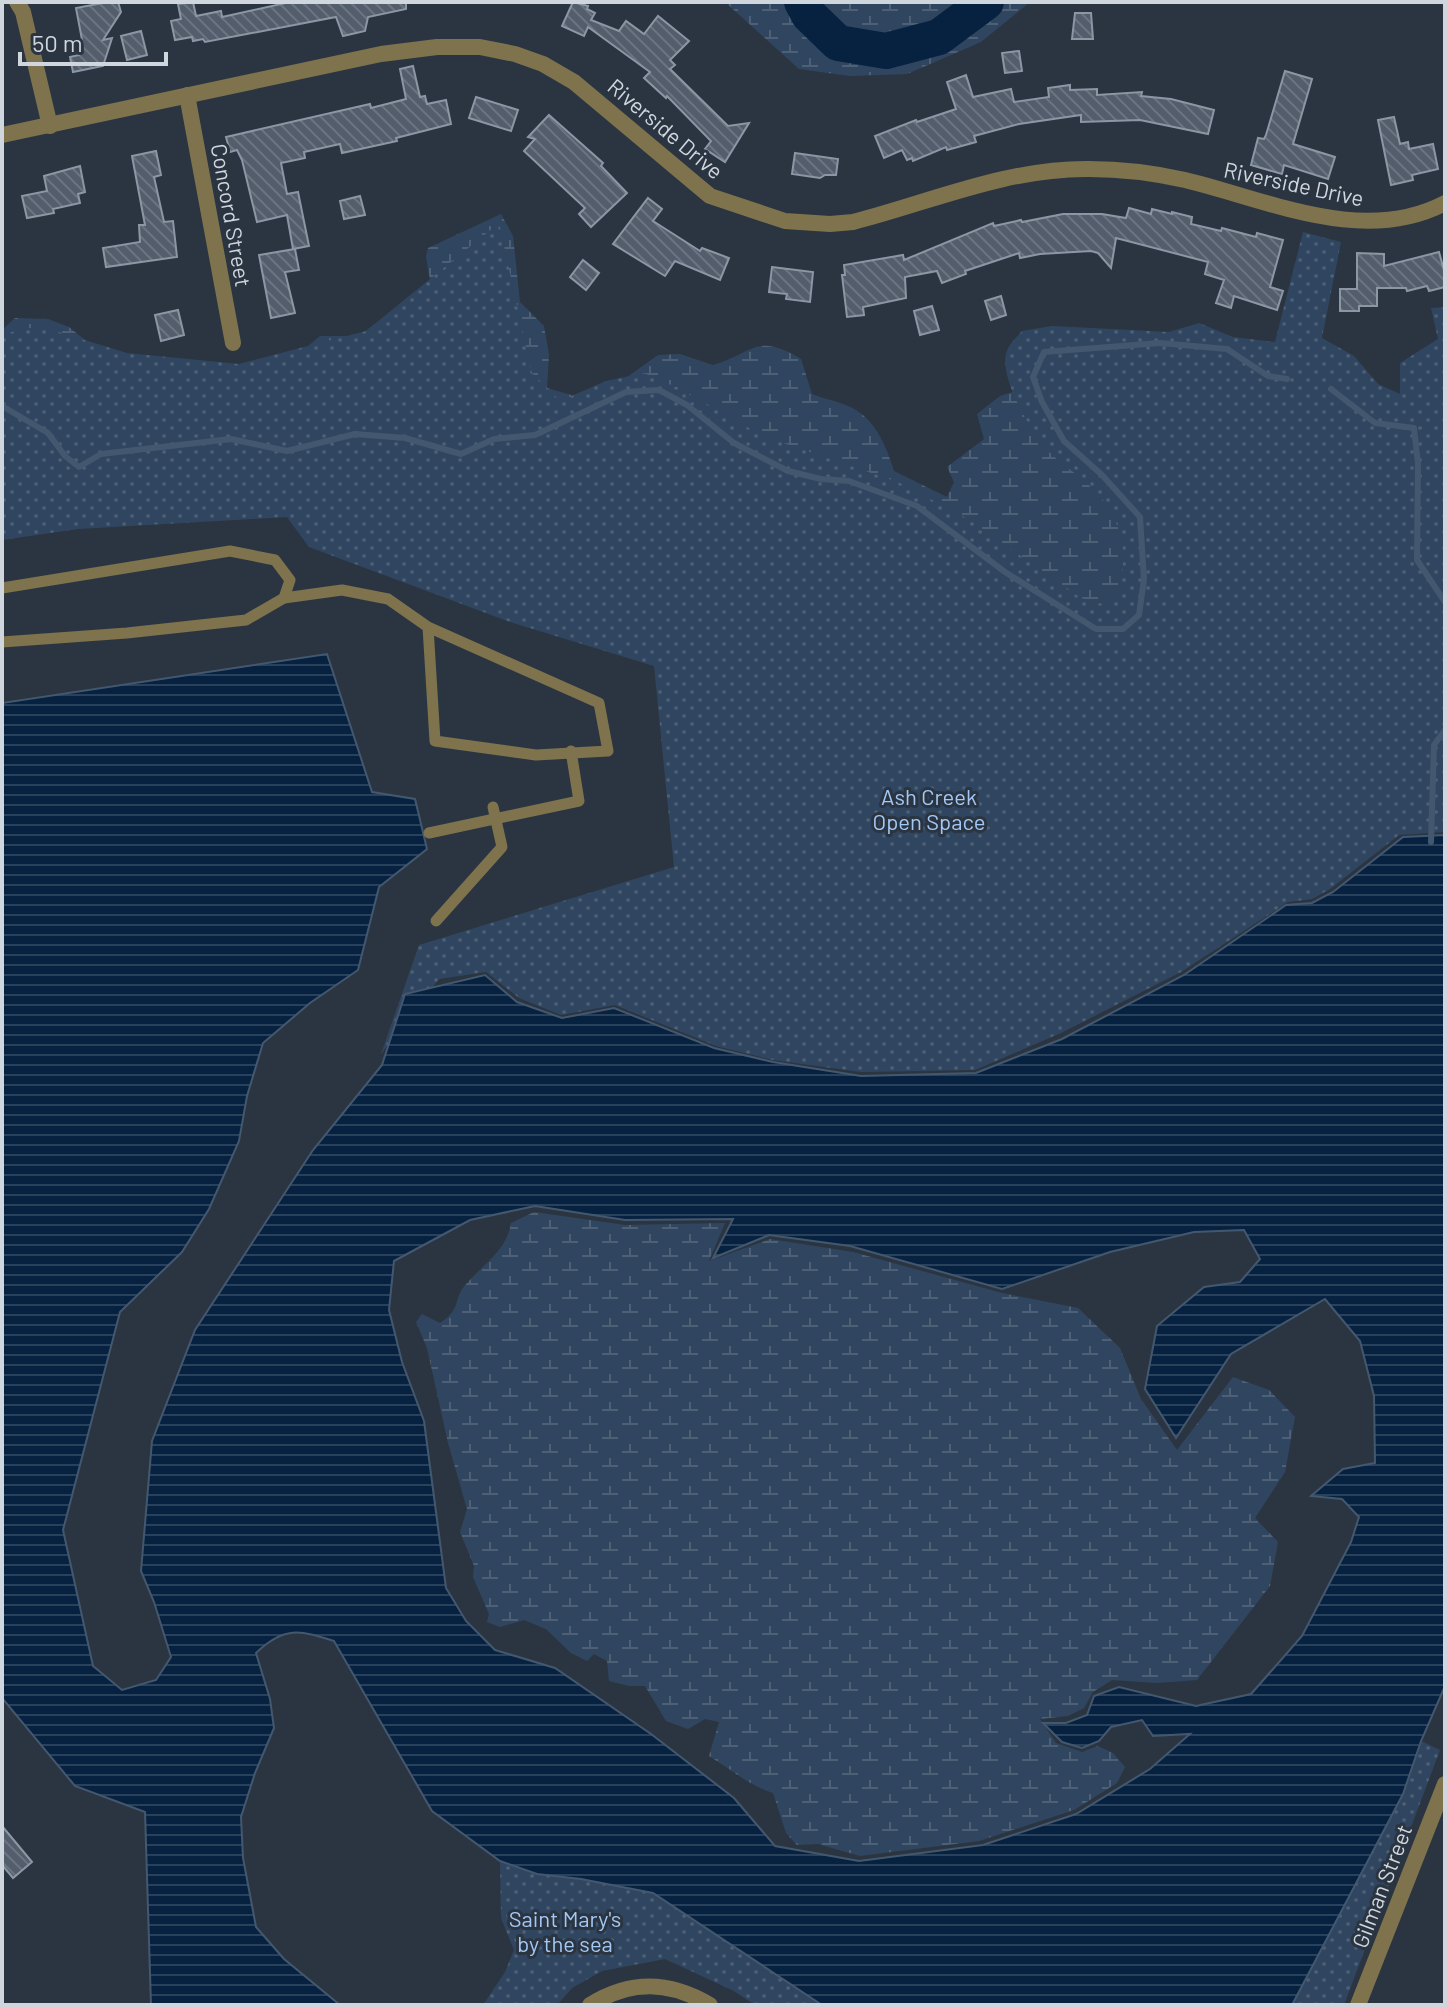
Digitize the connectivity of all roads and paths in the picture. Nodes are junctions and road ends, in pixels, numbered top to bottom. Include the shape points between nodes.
1 (17, 2) edge
2 (187, 95) junction
3 (50, 126) junction
4 (2, 135) edge
5 (1445, 203) edge
6 (233, 343) dead end
7 (2, 588) edge
8 (284, 598) junction
9 (428, 627) junction
10 (2, 642) edge
11 (571, 751) junction
12 (495, 813) junction
13 (429, 833) dead end
14 (436, 921) dead end
15 (1445, 1784) edge
16 (590, 2005) edge
17 (710, 2005) edge
18 (1358, 2005) edge

1 - 3 street
2 - 3 street, Riverside Drive
2 - 5 street, Riverside Drive via 381,54 461,46 500,50 543,64 574,82 710,196 765,216 807,223 853,222 1001,178 1071,169 1160,175 1367,222 1413,217
2 - 6 street, Concord Street
3 - 4 street, Riverside Drive
7 - 8 lane via 230,551 275,560 290,580
8 - 9 lane via 342,590 388,599
8 - 10 lane via 246,620
9 - 11 lane via 435,741 536,755
9 - 11 lane via 599,703 608,751
11 - 12 lane via 579,801
12 - 13 lane
12 - 14 lane via 502,847
15 - 18 street, Gilman Street
16 - 17 street via 616,1992 666,1985

